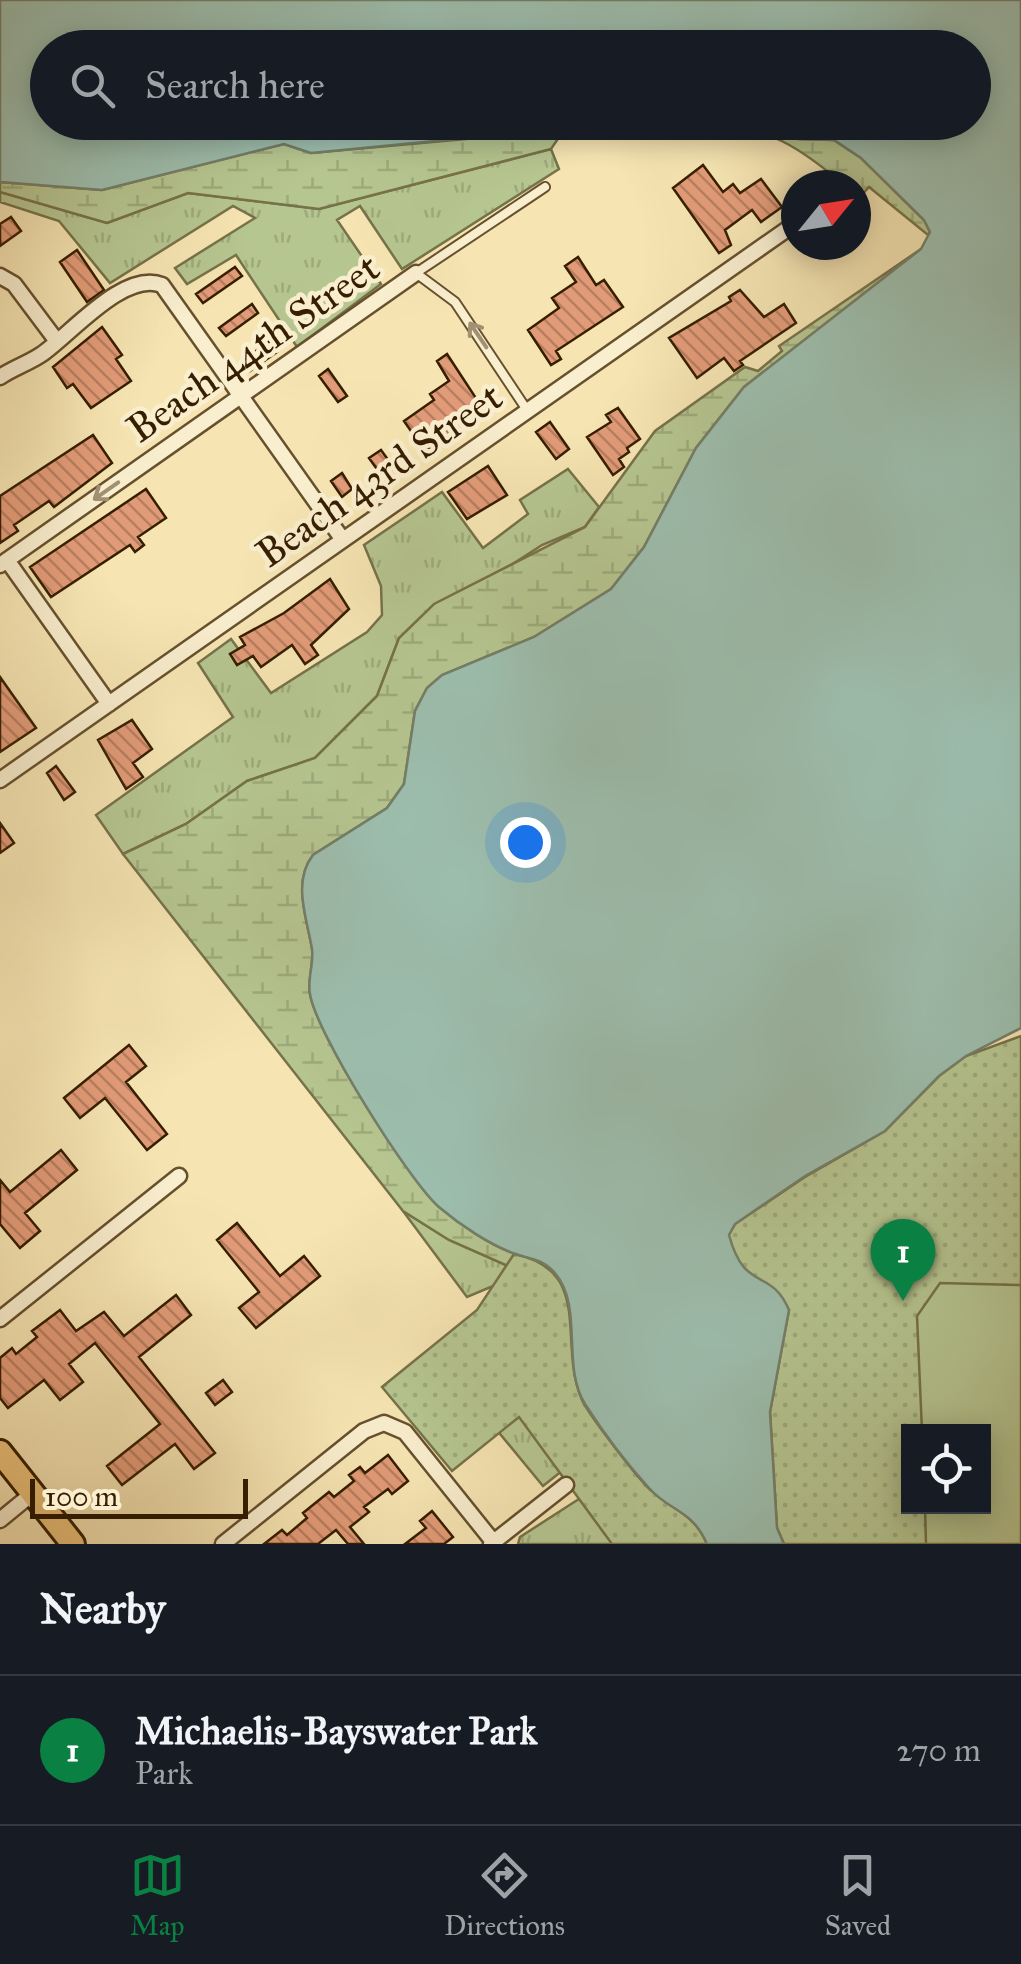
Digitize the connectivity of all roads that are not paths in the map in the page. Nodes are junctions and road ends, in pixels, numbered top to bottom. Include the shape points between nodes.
1 (545, 187) dead end
2 (781, 233) edge
3 (416, 273) junction
4 (0, 276) edge
5 (56, 340) junction
6 (0, 377) edge
7 (242, 394) junction
8 (528, 410) junction
9 (343, 540) junction
10 (4, 563) edge
11 (109, 704) junction
12 (0, 780) edge
13 (179, 1176) dead end
14 (0, 1319) edge
15 (0, 1452) edge
16 (566, 1484) dead end
17 (33, 1493) junction
18 (0, 1520) edge
19 (68, 1542) edge
20 (493, 1543) edge
21 (222, 1544) edge

1 - 3 lane, Beach 44th Street
2 - 8 street, Beach 43rd Street
3 - 7 street, Beach 44th Street
8 -> 3 lane via 455,302
4 - 5 street via 18,288
5 - 6 street
5 - 7 street via 126,289 156,282 175,298
7 - 9 street
7 -> 10 street, Beach 44th Street
8 - 9 street, Beach 43rd Street
9 - 11 street, Beach 43rd Street
10 - 11 street
11 - 12 street, Beach 43rd Street
13 - 14 street
15 - 17 main road
16 - 20 street
17 - 18 street
17 - 19 main road
20 - 21 street via 405,1432 380,1423

